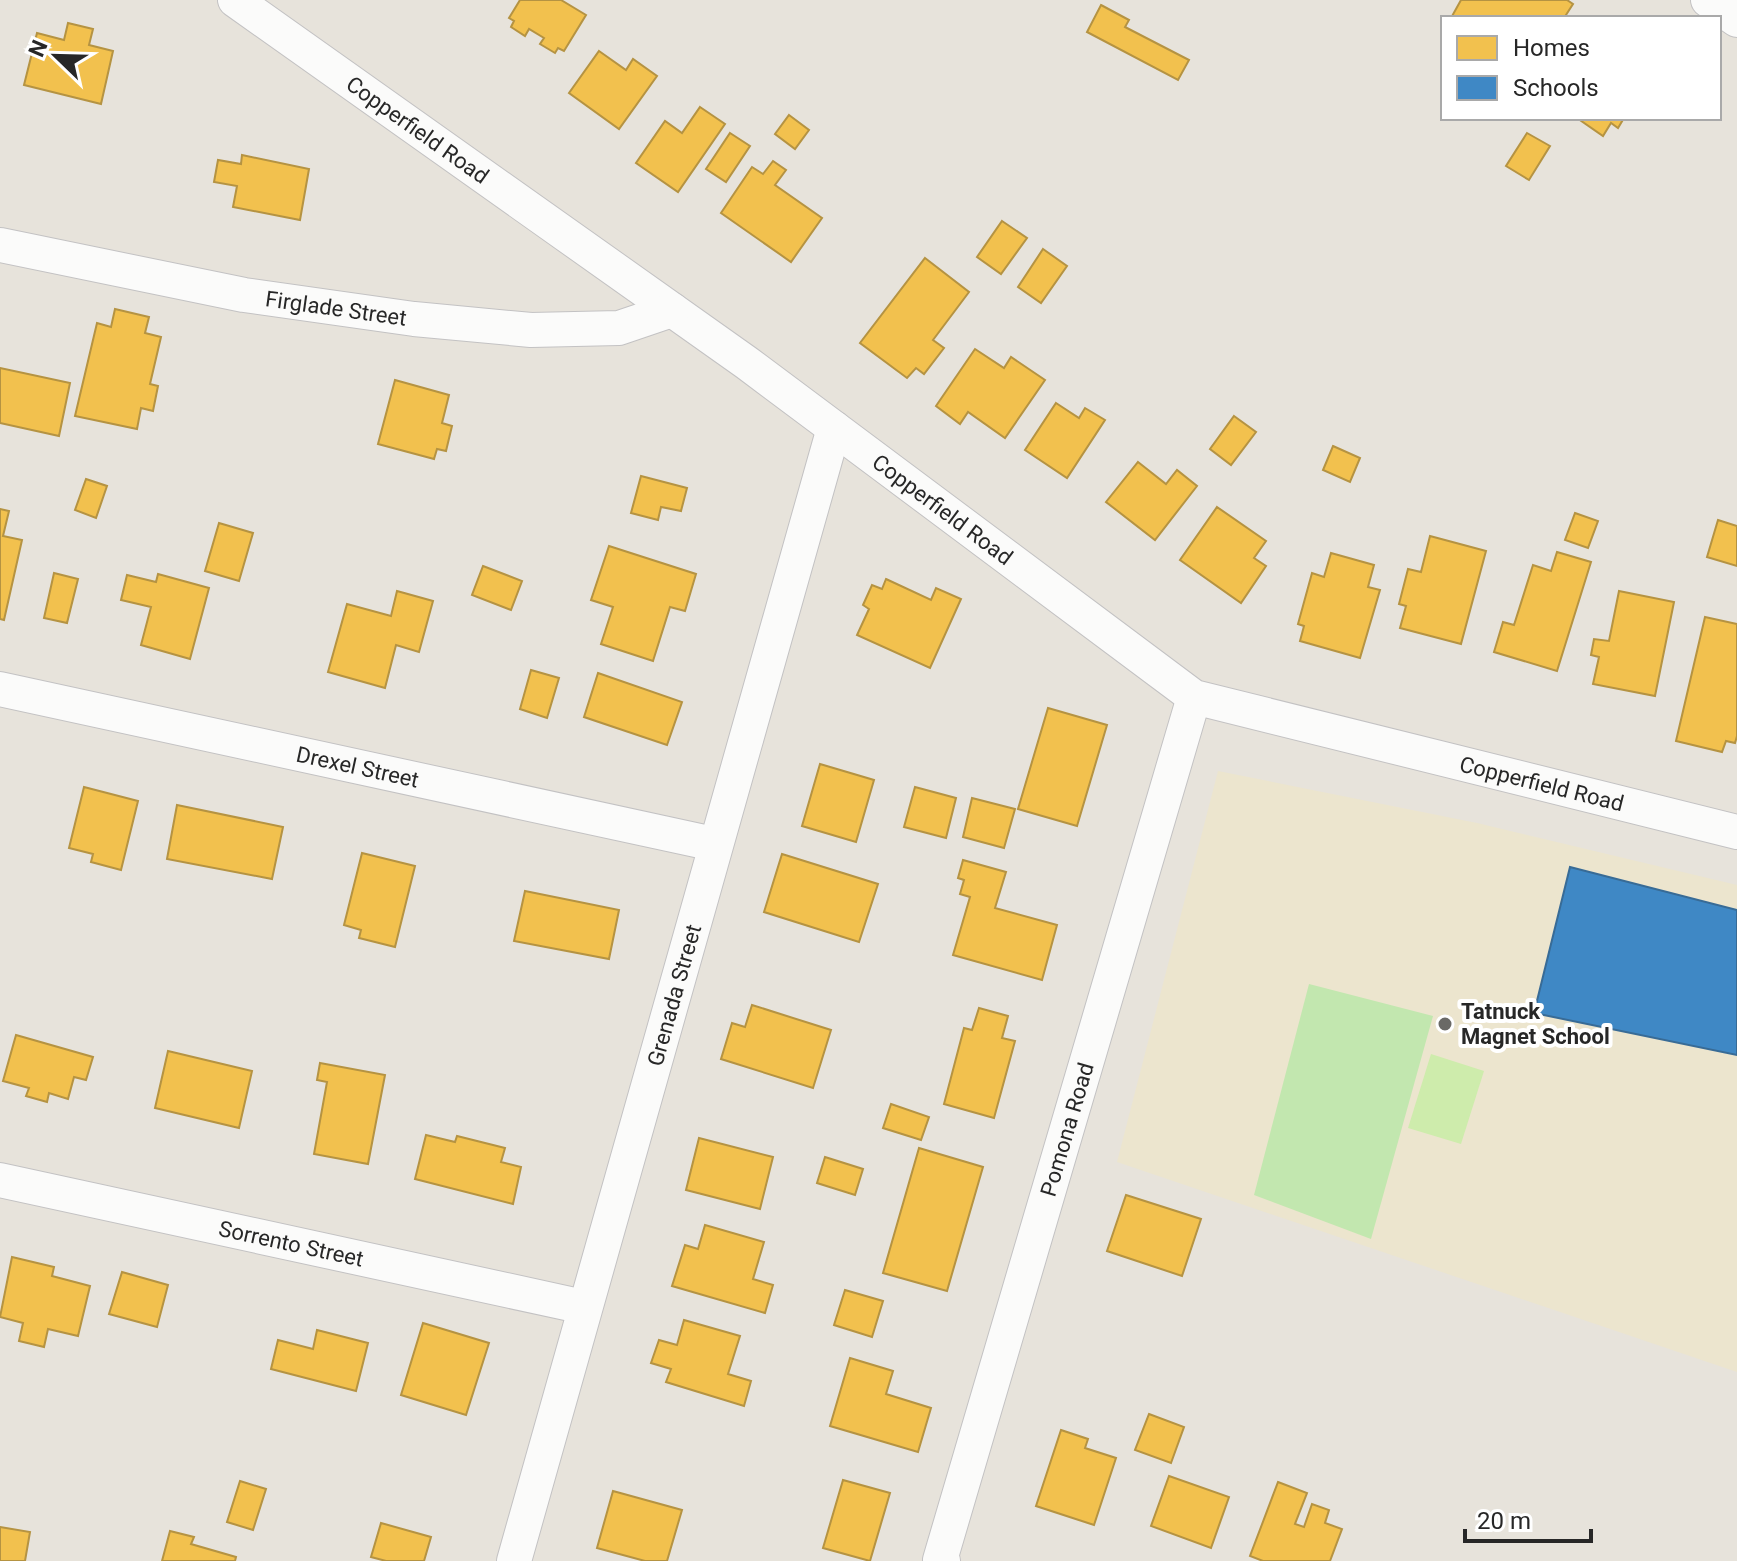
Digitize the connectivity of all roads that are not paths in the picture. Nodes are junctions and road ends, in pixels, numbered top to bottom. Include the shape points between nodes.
1 (235, 0) edge
2 (1708, 0) edge
3 (1737, 20) edge
4 (0, 245) edge
5 (672, 310) junction
6 (834, 428) junction
7 (0, 689) edge
8 (1194, 697) junction
9 (1737, 832) edge
10 (714, 844) junction
11 (0, 1180) edge
12 (584, 1307) junction
13 (514, 1561) edge
14 (943, 1561) edge

1 - 5 street, Copperfield Road
2 - 3 street
4 - 5 street, Firglade Street via 244,295 414,319 531,330 619,328
5 - 6 street, Copperfield Road
6 - 8 street, Copperfield Road
6 - 10 street, Grenada Street
7 - 10 street, Drexel Street
8 - 9 street, Copperfield Road
8 - 14 street, Pomona Road
10 - 12 street, Grenada Street
11 - 12 street, Sorrento Street
12 - 13 street, Grenada Street

